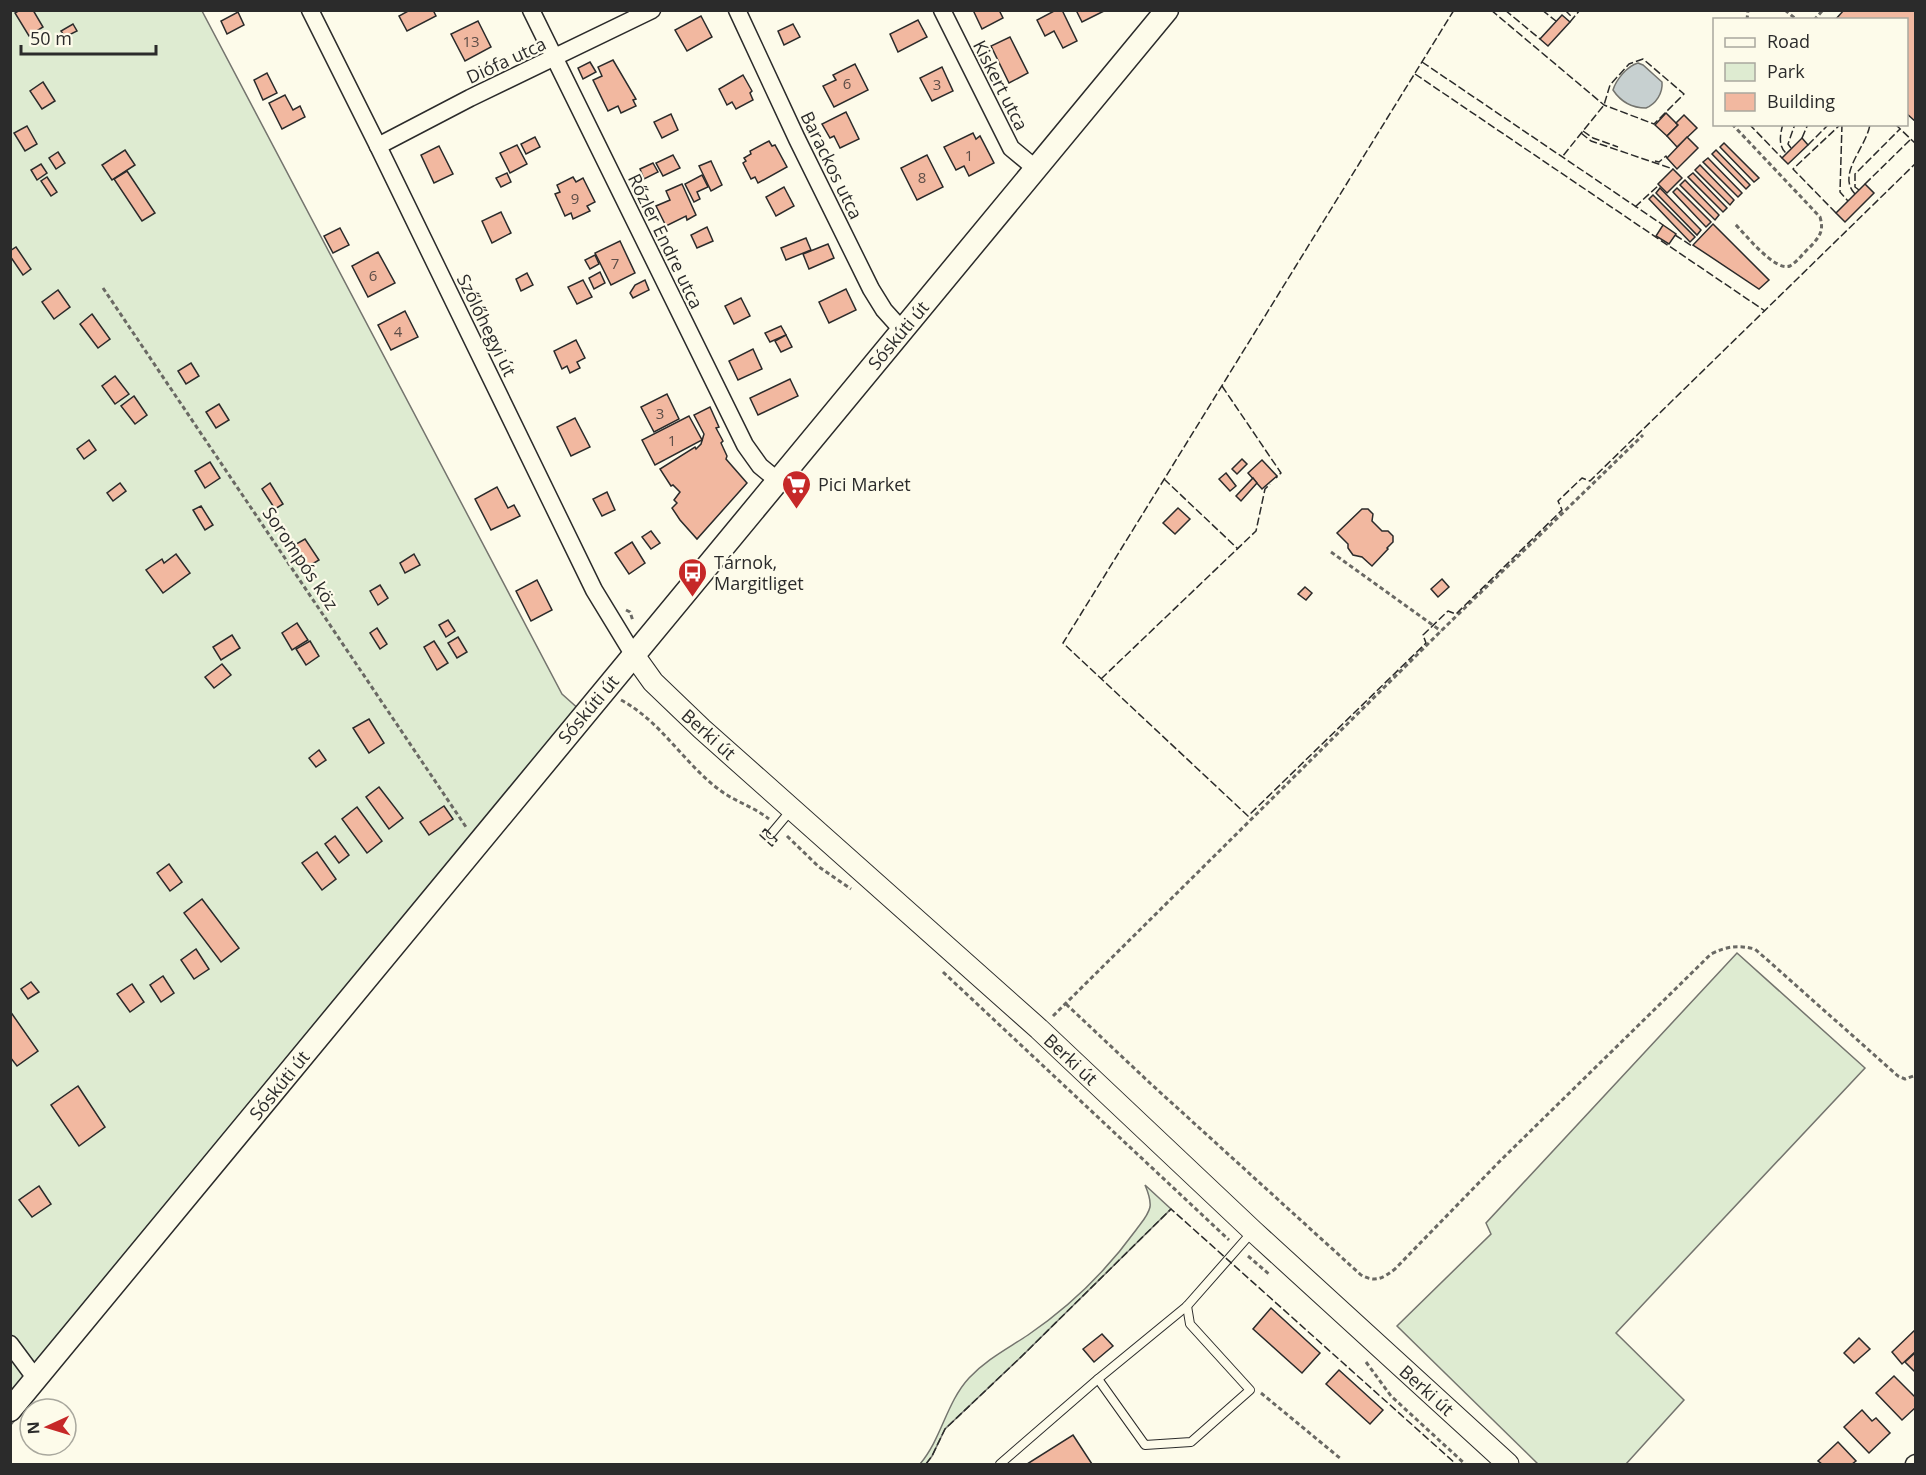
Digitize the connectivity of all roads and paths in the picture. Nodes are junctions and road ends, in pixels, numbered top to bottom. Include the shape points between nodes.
1 (310, 10) edge
2 (531, 10) edge
3 (652, 10) edge
4 (737, 10) edge
5 (942, 10) edge
6 (1167, 10) edge
7 (555, 58) junction
8 (1734, 126) edge
9 (378, 146) junction
10 (1035, 168) junction
11 (1735, 224) dead end
12 (103, 288) dead end
13 (902, 330) junction
14 (1643, 435) dead end
15 (777, 480) junction
16 (1331, 552) dead end
17 (1441, 631) junction
18 (633, 654) junction
19 (604, 689) junction
20 (793, 809) junction
21 (777, 826) junction
22 (771, 834) dead end
23 (477, 843) junction
24 (858, 895) dead end
25 (936, 966) dead end
26 (1066, 1004) junction
27 (1039, 1029) junction
28 (1916, 1075) edge
29 (1253, 1231) junction
30 (1238, 1248) junction
31 (1274, 1278) dead end
32 (1187, 1306) junction
33 (10, 1344) edge
34 (1360, 1355) dead end
35 (36, 1379) junction
36 (1098, 1379) junction
37 (1250, 1390) junction
38 (10, 1410) edge
39 (1341, 1459) dead end
40 (1000, 1464) edge
41 (1465, 1464) edge
42 (1508, 1464) edge

1 - 9 street, Szőlőhegyi út
2 - 7 street, Rőzler Endre utca
3 - 7 street, Diófa utca
4 - 13 street, Barackos utca via 871,290
5 - 10 street, Kiskert utca via 1011,148
6 - 10 main road, Sóskúti út
7 - 9 street, Diófa utca
7 - 15 street, Rőzler Endre utca via 744,445
8 - 11 path via 1820,217 1823,226 1818,238 1791,265 1783,267
9 - 18 street, Szőlőhegyi út via 594,590
10 - 13 main road, Sóskúti út
12 - 23 path, Sorompós köz
13 - 15 main road, Sóskúti út
14 - 17 path
15 - 18 main road, Sóskúti út
16 - 17 path
17 - 26 path
18 - 19 main road, Sóskúti út
18 - 20 street, Berki út via 653,682
19 - 21 path via 647,716 722,791 750,805
19 - 23 main road, Sóskúti út
20 - 21 lane
20 - 27 street, Berki út
21 - 22 lane
21 - 24 path via 819,867
23 - 35 main road, Sóskúti út
25 - 30 path
26 - 27 path
26 - 28 path via 1361,1275 1371,1280 1395,1269 1677,987 1711,954 1724,948 1755,949 1898,1076 1905,1079
27 - 29 street, Berki út
29 - 30 lane
29 - 42 street, Berki út
30 - 31 path
30 - 32 lane
32 - 36 lane
32 - 37 lane via 1190,1324
33 - 35 street
34 - 41 path via 1391,1396
35 - 38 main road, Sóskúti út
36 - 37 lane via 1145,1445 1191,1442
36 - 40 lane
37 - 39 path via 1264,1394

